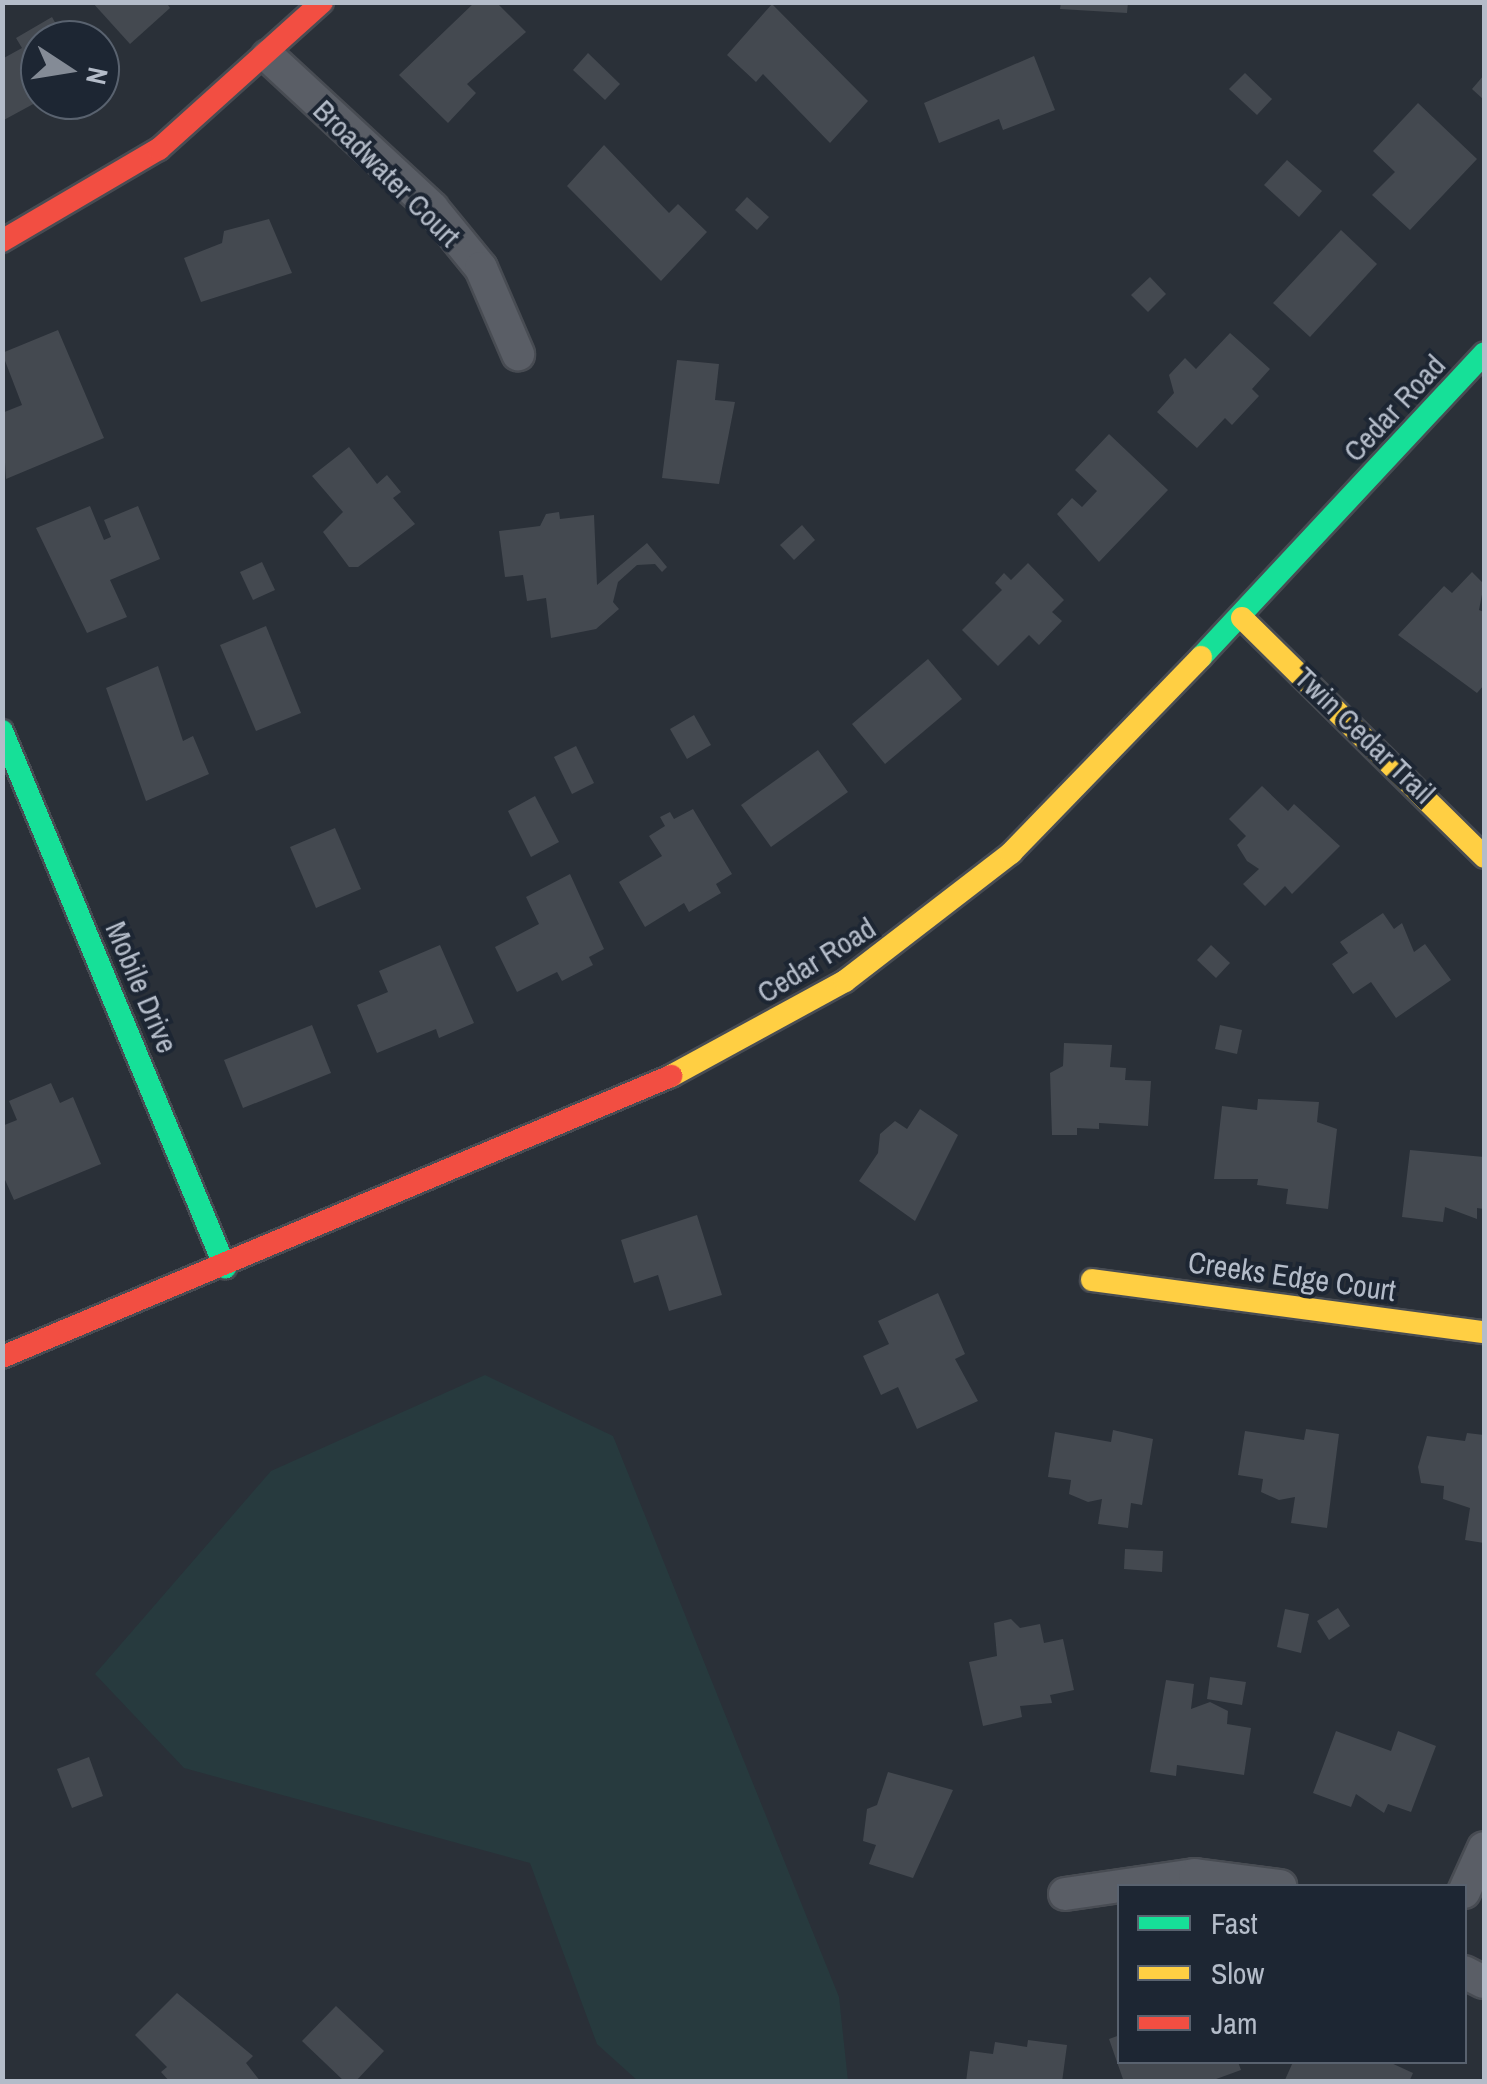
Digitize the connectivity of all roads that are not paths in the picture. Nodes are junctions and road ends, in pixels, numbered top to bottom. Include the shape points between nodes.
1 (322, 2) edge
2 (268, 56) junction
3 (2, 241) edge
4 (518, 354) dead end
5 (1484, 354) edge
6 (1242, 618) junction
7 (2, 730) edge
8 (1484, 857) edge
9 (225, 1267) junction
10 (1092, 1280) dead end
11 (1484, 1332) edge
12 (2, 1357) edge
13 (1484, 1848) edge
14 (1133, 1884) edge
15 (1265, 1884) edge
16 (1467, 1885) edge
17 (1117, 1886) edge
18 (1065, 1894) dead end

1 - 2 street
2 - 3 street via 159,149
2 - 4 street, Broadwater Court via 432,208 481,268
5 - 6 street, Cedar Road
6 - 8 street, Twin Cedar Trail
6 - 9 street, Cedar Road via 1011,853 845,981 638,1094
7 - 9 street, Mobile Drive
9 - 12 street, Cedar Road
10 - 11 street, Creeks Edge Court
13 - 16 street
14 - 15 street via 1195,1875
17 - 18 street

